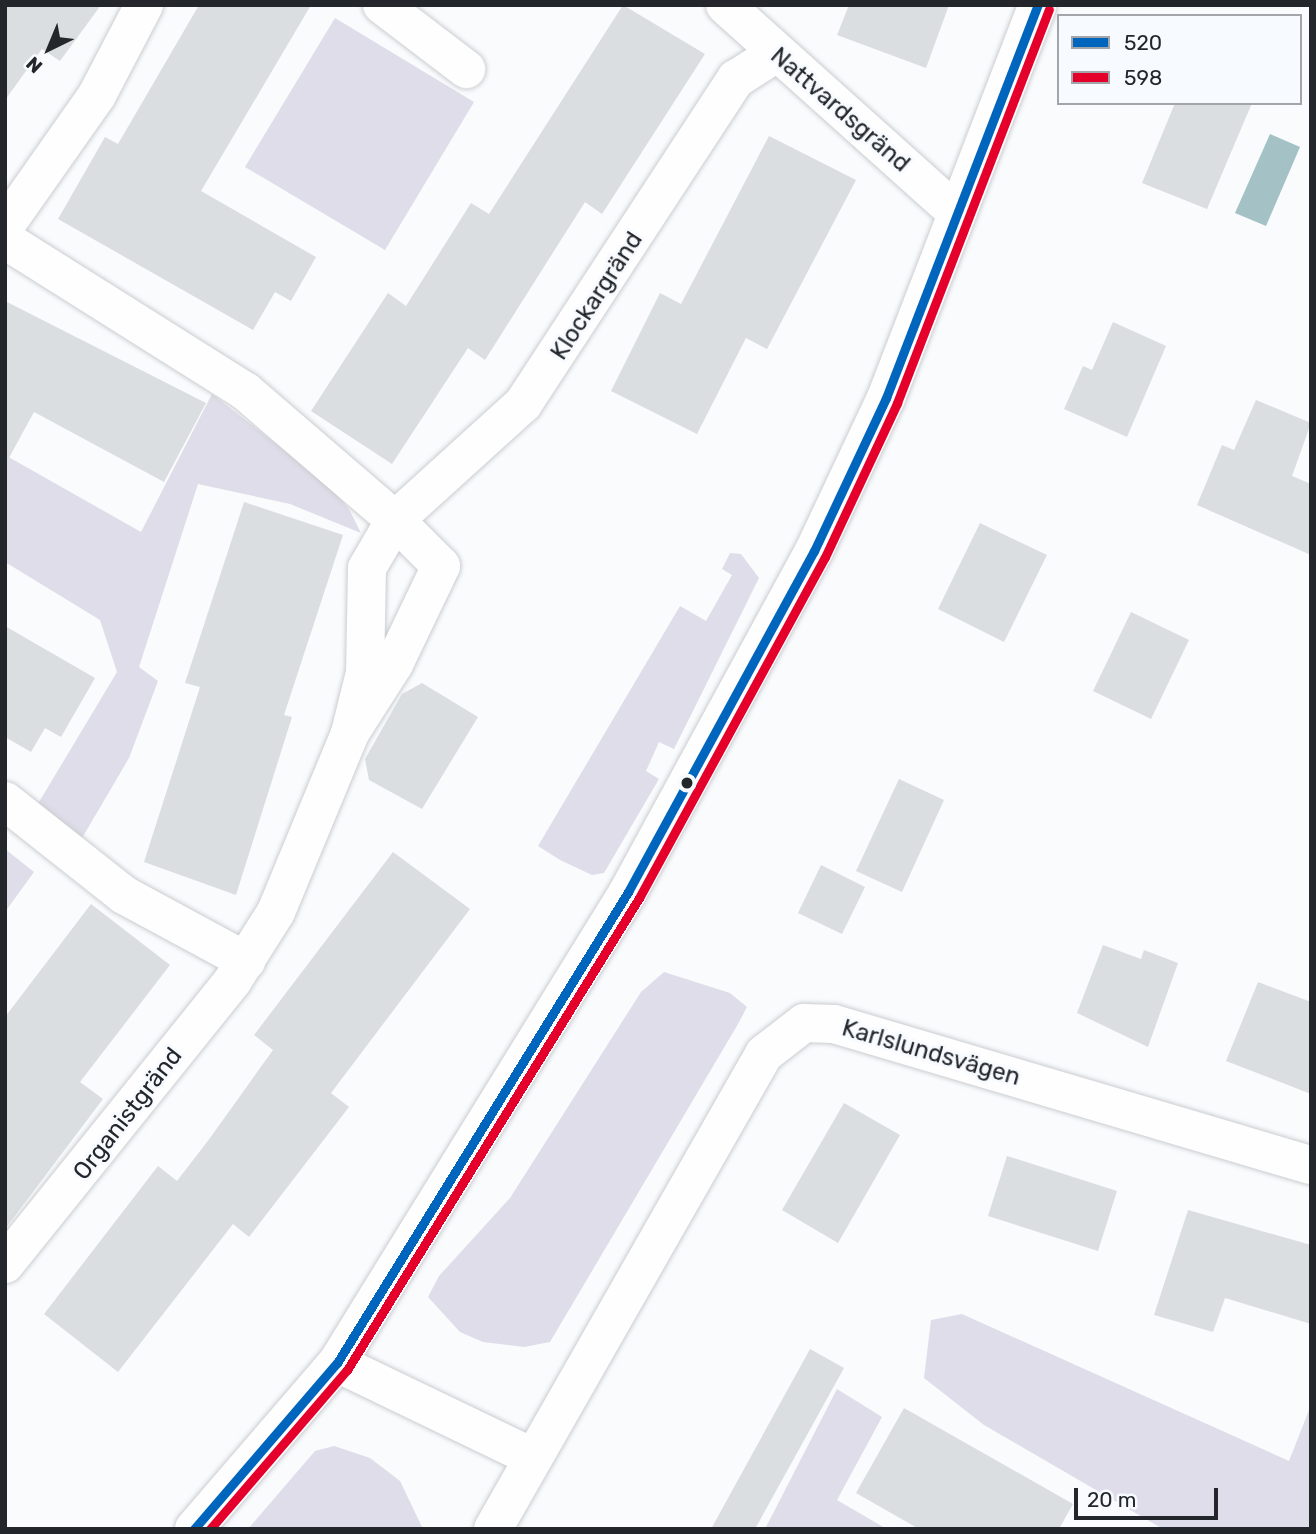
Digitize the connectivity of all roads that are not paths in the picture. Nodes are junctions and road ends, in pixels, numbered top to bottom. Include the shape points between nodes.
1 (144, 5) edge
2 (382, 5) edge
3 (725, 5) edge
4 (1038, 5) edge
5 (775, 54) junction
6 (466, 69) dead end
7 (956, 212) junction
8 (8, 238) edge
9 (395, 520) junction
10 (350, 733) junction
11 (5, 801) edge
12 (246, 961) junction
13 (1311, 1165) edge
14 (5, 1264) edge
15 (337, 1363) junction
16 (530, 1456) junction
17 (194, 1529) edge
18 (493, 1529) edge

1 - 8 street via 97,95
2 - 6 street
3 - 5 street, Nattvardsgränd
4 - 7 street
5 - 7 street, Nattvardsgränd
5 - 9 street, Klockargränd via 736,79 523,404
7 - 15 street via 886,398 814,551 628,892
8 - 9 street via 245,391
9 - 10 street, Organistgränd via 367,568 365,673
9 - 10 street, Organistgränd via 441,566 394,664
10 - 12 street, Organistgränd via 276,912
11 - 12 street via 124,895
12 - 14 street, Organistgränd
13 - 16 street, Karlslundsvägen via 834,1024 804,1023 764,1054
15 - 16 street
15 - 17 street
16 - 18 street, Karlslundsvägen

